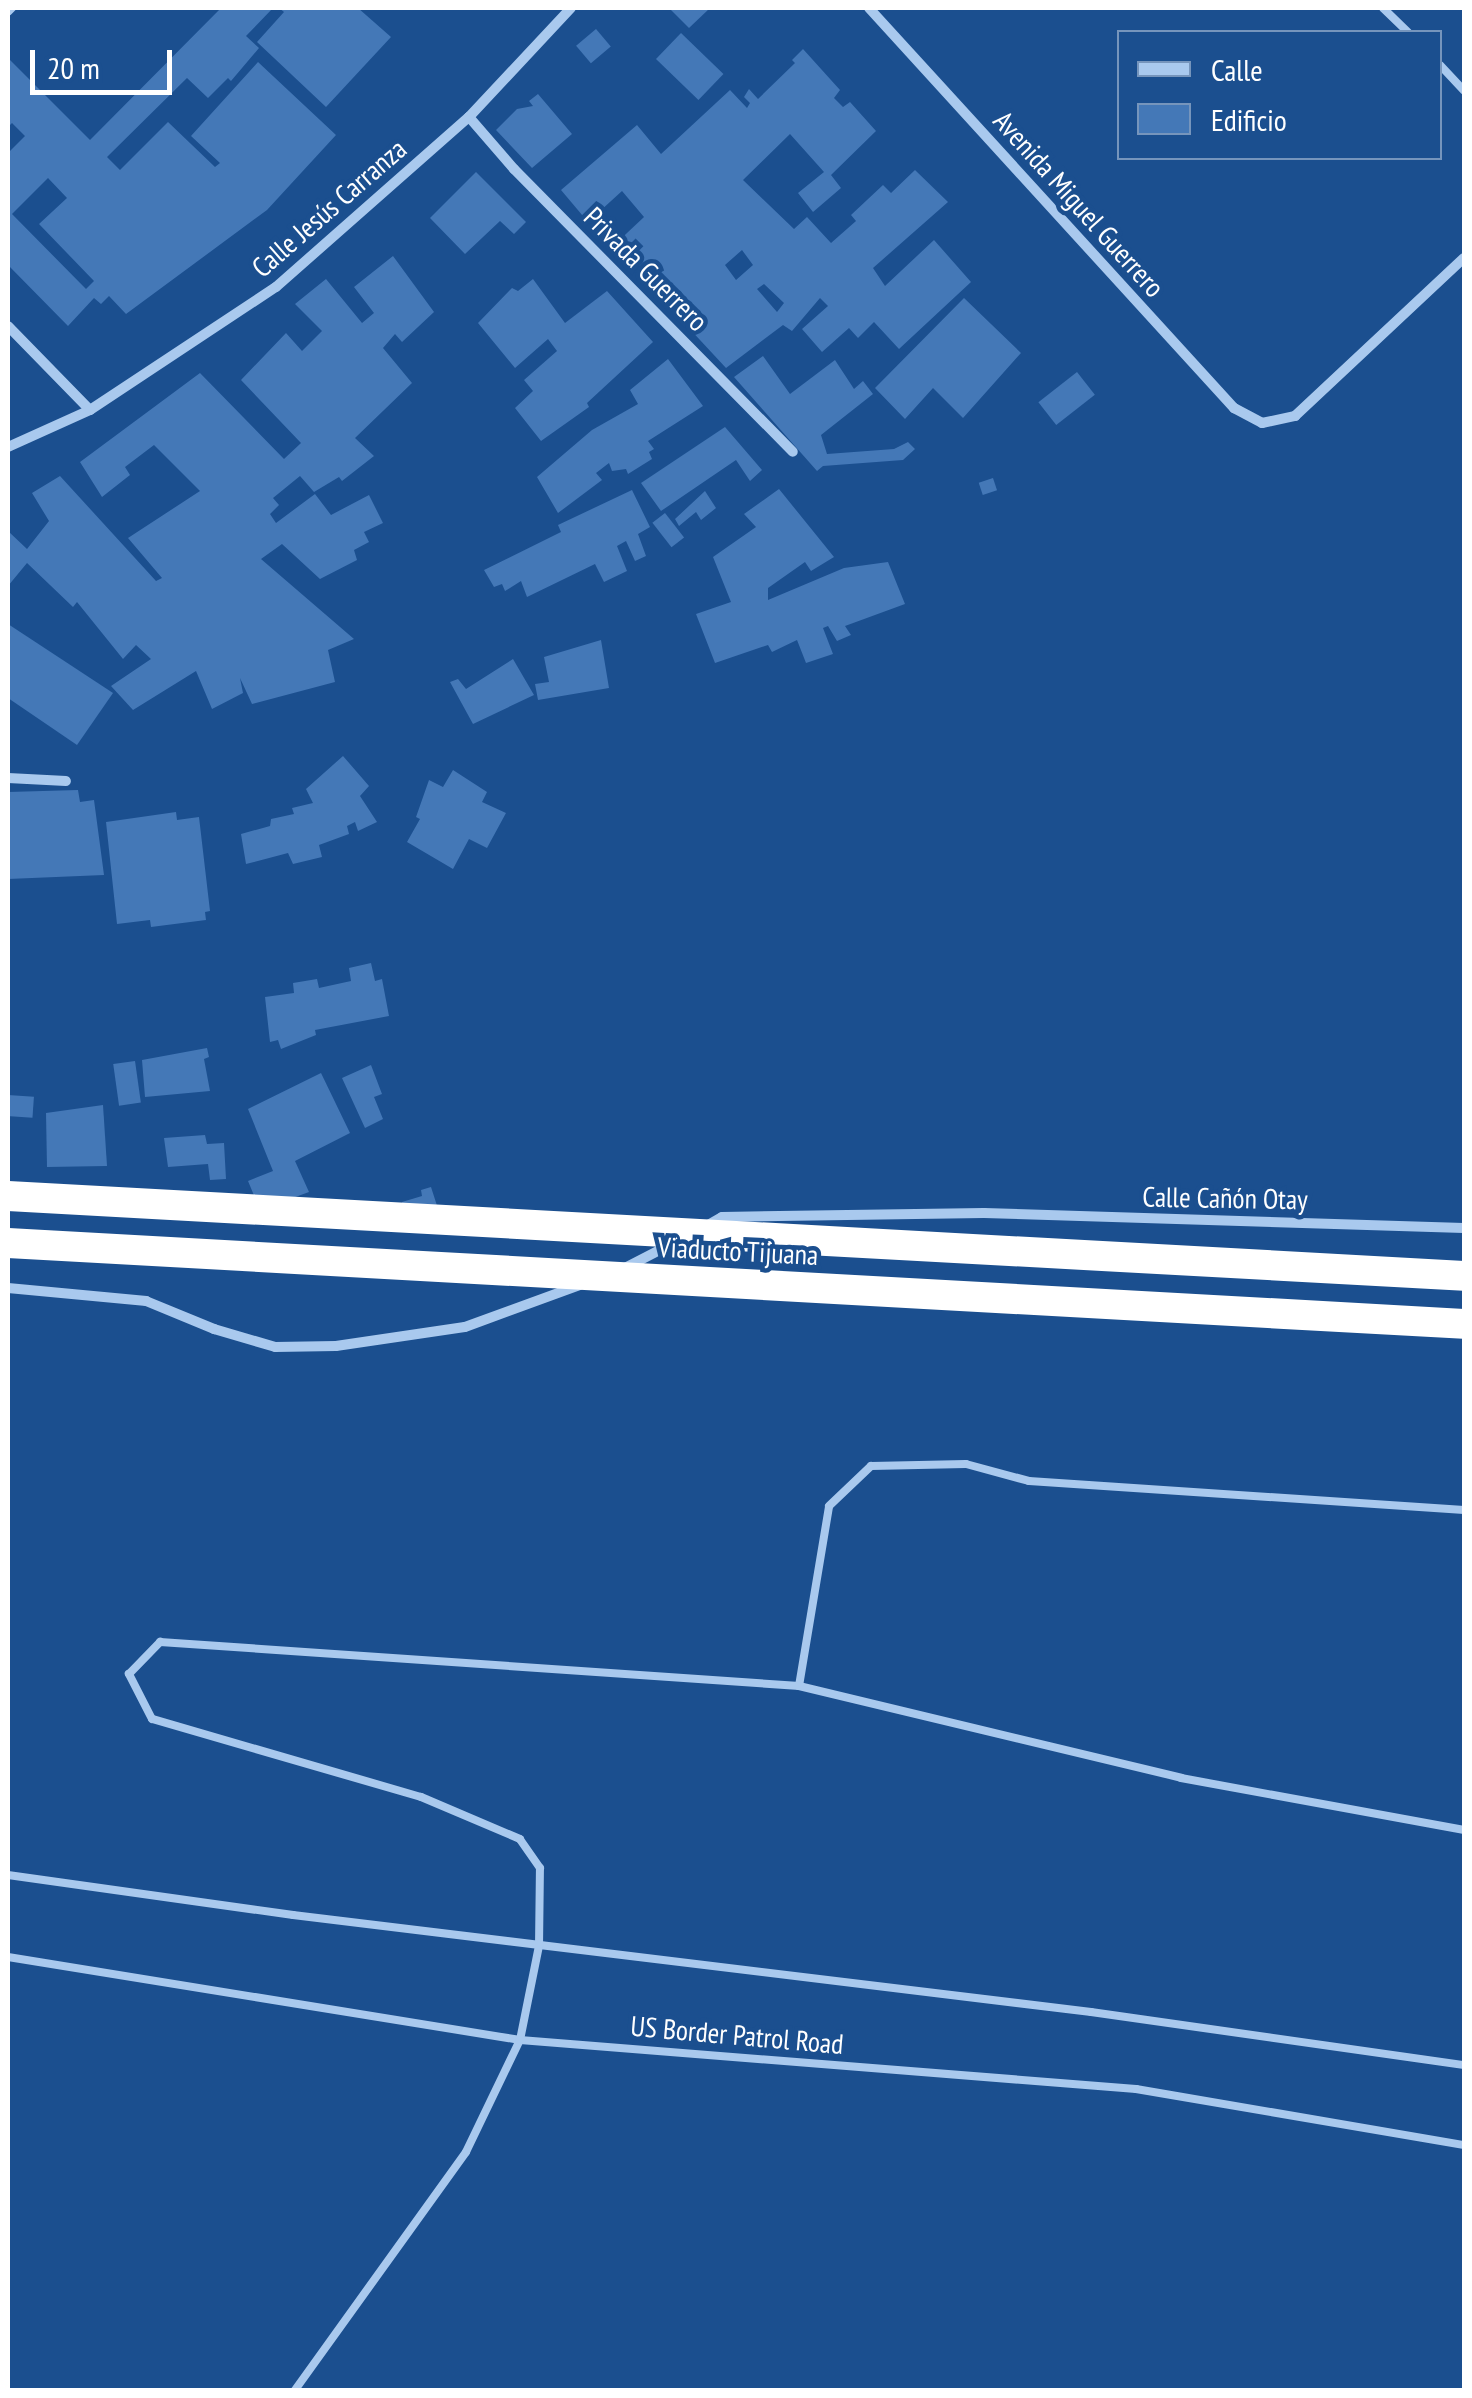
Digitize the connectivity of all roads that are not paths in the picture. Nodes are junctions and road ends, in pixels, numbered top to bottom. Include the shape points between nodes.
1 (571, 8) edge
2 (869, 8) edge
3 (1383, 8) edge
4 (1406, 30) edge
5 (1442, 67) edge
6 (1464, 90) edge
7 (468, 117) junction
8 (1464, 258) edge
9 (8, 326) edge
10 (90, 410) junction
11 (8, 447) edge
12 (793, 452) dead end
13 (8, 778) edge
14 (66, 781) dead end
15 (8, 1196) edge
16 (1464, 1228) edge
17 (8, 1243) edge
18 (1464, 1276) edge
19 (8, 1288) edge
20 (1464, 1324) edge
21 (1464, 1510) edge
22 (799, 1686) junction
23 (1464, 1830) edge
24 (8, 1874) edge
25 (540, 1946) junction
26 (8, 1957) edge
27 (520, 2040) junction
28 (1464, 2065) edge
29 (1464, 2145) edge
30 (295, 2390) edge

1 - 7 street, Calle Jesús Carranza
2 - 8 street, Avenida Miguel Guerrero via 1234,408 1262,423 1294,416
3 - 4 lane
5 - 6 lane
7 - 10 street, Calle Jesús Carranza via 276,287
7 - 12 street, Privada Guerrero
9 - 10 street
10 - 11 street, Calle Jesús Carranza
13 - 14 street
15 - 18 highway, Viaducto Tijuana, bridge
16 - 19 street, Calle Cañón Otay via 984,1213 722,1217 620,1270 465,1327 336,1346 275,1347 146,1301
17 - 20 highway, Viaducto Tijuana, bridge
21 - 22 lane via 1029,1481 966,1464 872,1466 829,1506
22 - 23 lane via 1181,1778
22 - 25 lane via 160,1642 128,1674 152,1719 421,1797 520,1838 540,1868
24 - 25 lane
25 - 27 lane
25 - 28 lane
26 - 27 lane, US Border Patrol Road
27 - 29 lane, US Border Patrol Road via 1136,2089
27 - 30 lane via 466,2152

